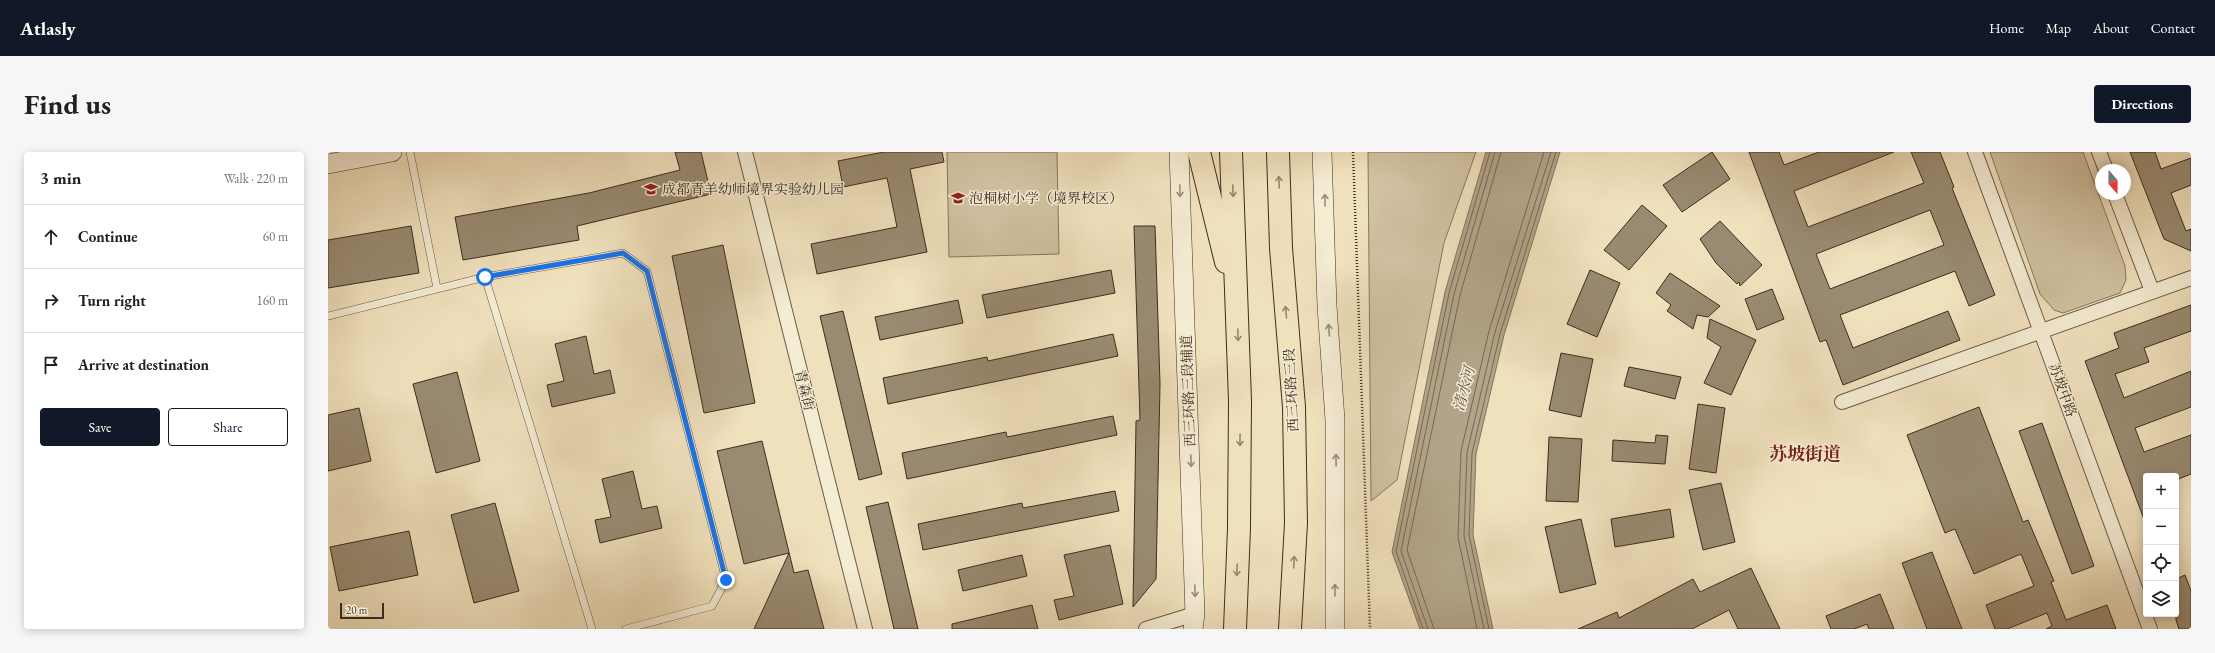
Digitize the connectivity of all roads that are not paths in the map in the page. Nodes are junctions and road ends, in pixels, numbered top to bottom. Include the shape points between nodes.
1 (392, 152) edge
2 (410, 152) edge
3 (745, 152) edge
4 (1179, 152) edge
5 (1199, 152) edge
6 (1231, 152) edge
7 (1278, 152) edge
8 (1322, 152) edge
9 (1975, 152) edge
10 (2099, 152) edge
11 (328, 164) edge
12 (2104, 164) edge
13 (2117, 200) edge
14 (485, 277) junction
15 (2191, 278) edge
16 (437, 288) junction
17 (2152, 291) junction
18 (1237, 308) junction
19 (328, 316) edge
20 (2042, 331) junction
21 (1842, 402) dead end
22 (1194, 622) edge
23 (592, 629) edge
24 (626, 629) edge
25 (865, 629) edge
26 (1146, 629) edge
27 (1235, 629) edge
28 (1290, 629) edge
29 (1335, 629) edge
30 (2150, 629) edge

1 - 11 main road
2 - 16 lane
3 - 25 street, 青森街
4 -> 22 main road, 西三环路三段辅道
5 - 18 highway
6 -> 18 highway
28 -> 7 highway, 西三环路三段 via 1296,523 1294,407 1281,248
29 -> 8 main road via 1335,420 1327,306
9 - 20 street, 苏坡中路
10 - 12 street
13 - 17 street
14 - 16 lane
14 - 23 lane
14 - 24 lane via 623,253 647,271 726,580 712,606
15 - 17 street
16 - 19 lane
17 - 20 street
18 -> 27 highway via 1240,401
20 - 21 street
20 - 30 street, 苏坡中路
22 - 26 street

